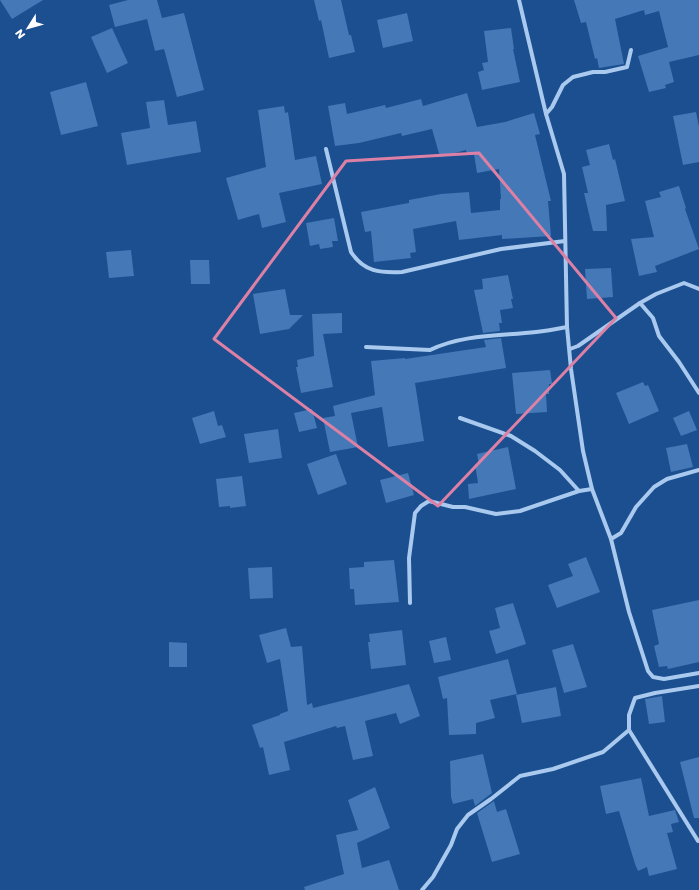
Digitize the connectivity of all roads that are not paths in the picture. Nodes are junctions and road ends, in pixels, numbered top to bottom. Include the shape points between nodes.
1 (519, 0) edge
2 (631, 50) dead end
3 (546, 114) junction
4 (326, 150) dead end
5 (565, 241) junction
6 (699, 289) edge
7 (640, 303) junction
8 (567, 327) junction
9 (366, 347) dead end
10 (570, 349) junction
11 (699, 393) edge
12 (460, 418) dead end
13 (699, 470) edge
14 (592, 489) junction
15 (579, 491) junction
16 (610, 539) junction
17 (410, 603) dead end
18 (699, 673) edge
19 (699, 686) edge
20 (629, 730) junction
21 (698, 842) dead end
22 (422, 890) edge

1 - 3 street
2 - 3 street via 627,66 573,77 563,85
3 - 5 street via 564,174
4 - 5 street via 351,252 356,260 370,269 385,273 402,272 501,249
5 - 8 street
6 - 7 street via 684,283
7 - 10 street
7 - 11 street via 652,318 658,336
8 - 9 street via 471,338 430,350
8 - 10 street
10 - 14 street via 571,369
12 - 15 street via 511,436 560,470
13 - 16 street via 666,479 654,487 636,507 621,533
14 - 15 street
14 - 16 street
15 - 17 street via 520,511 496,514 429,501 420,506 415,513 411,538
16 - 18 street via 648,671 653,677 664,680
19 - 20 street via 635,698 629,715
20 - 21 street
20 - 22 street via 603,752 553,769 520,776 468,815 457,829 433,877

